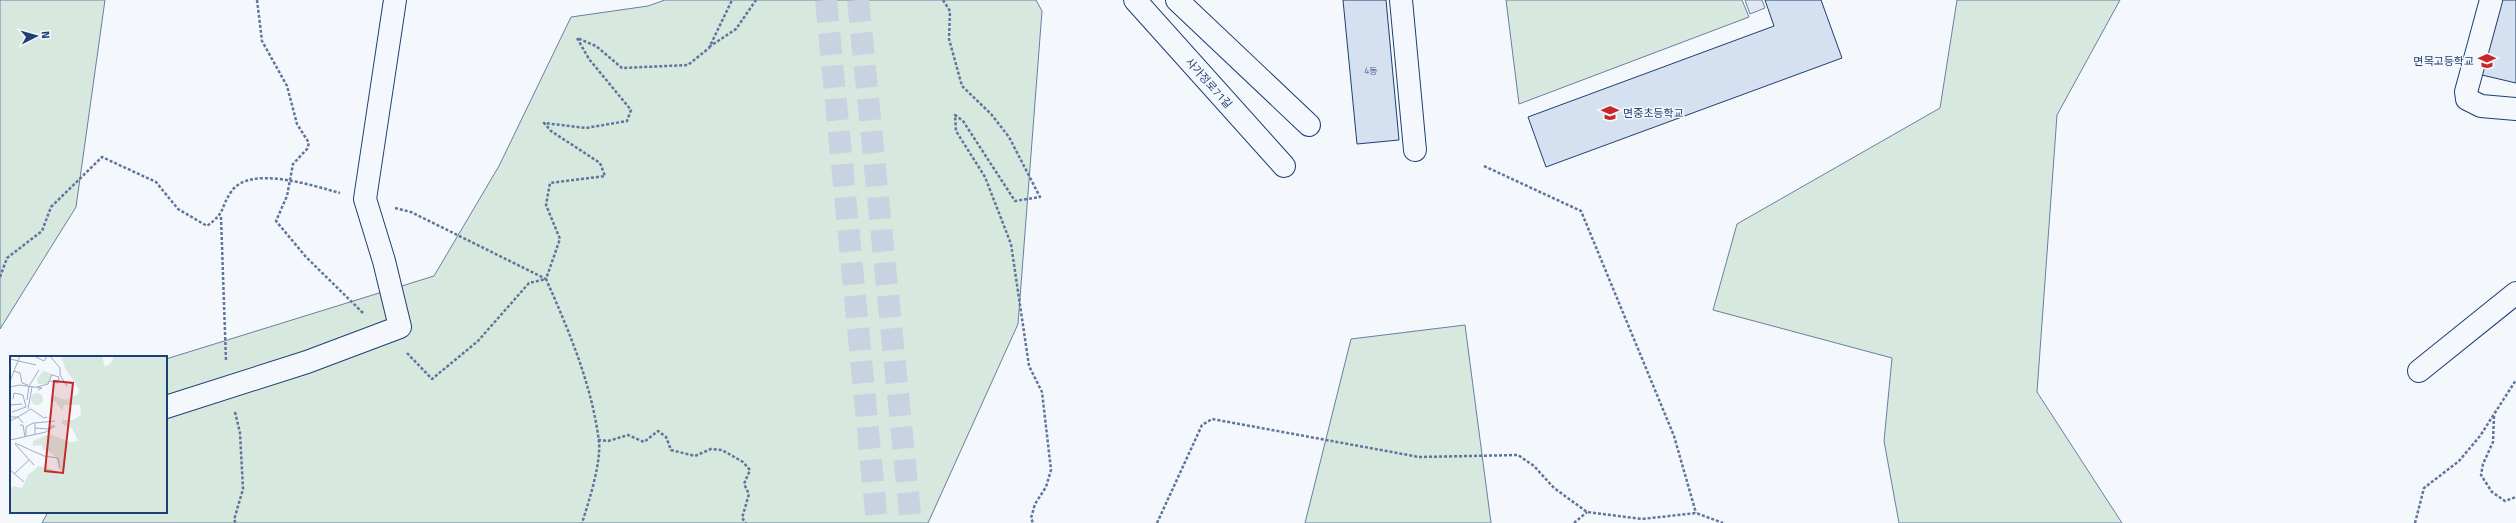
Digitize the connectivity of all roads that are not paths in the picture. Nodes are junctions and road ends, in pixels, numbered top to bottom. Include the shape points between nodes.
1 (395, 0) edge
2 (1135, 0) edge
3 (1177, 0) edge
4 (1401, 0) edge
5 (2491, 0) edge
6 (2516, 109) edge
7 (1309, 125) dead end
8 (1415, 150) dead end
9 (1284, 166) dead end
10 (2516, 293) edge
11 (2419, 371) dead end
12 (167, 407) edge

1 - 12 street via 364,199 384,261 400,327 307,362
2 - 9 street, 사가정로71길
3 - 7 street
4 - 8 street
5 - 6 street via 2466,92 2467,99 2481,106
10 - 11 street

